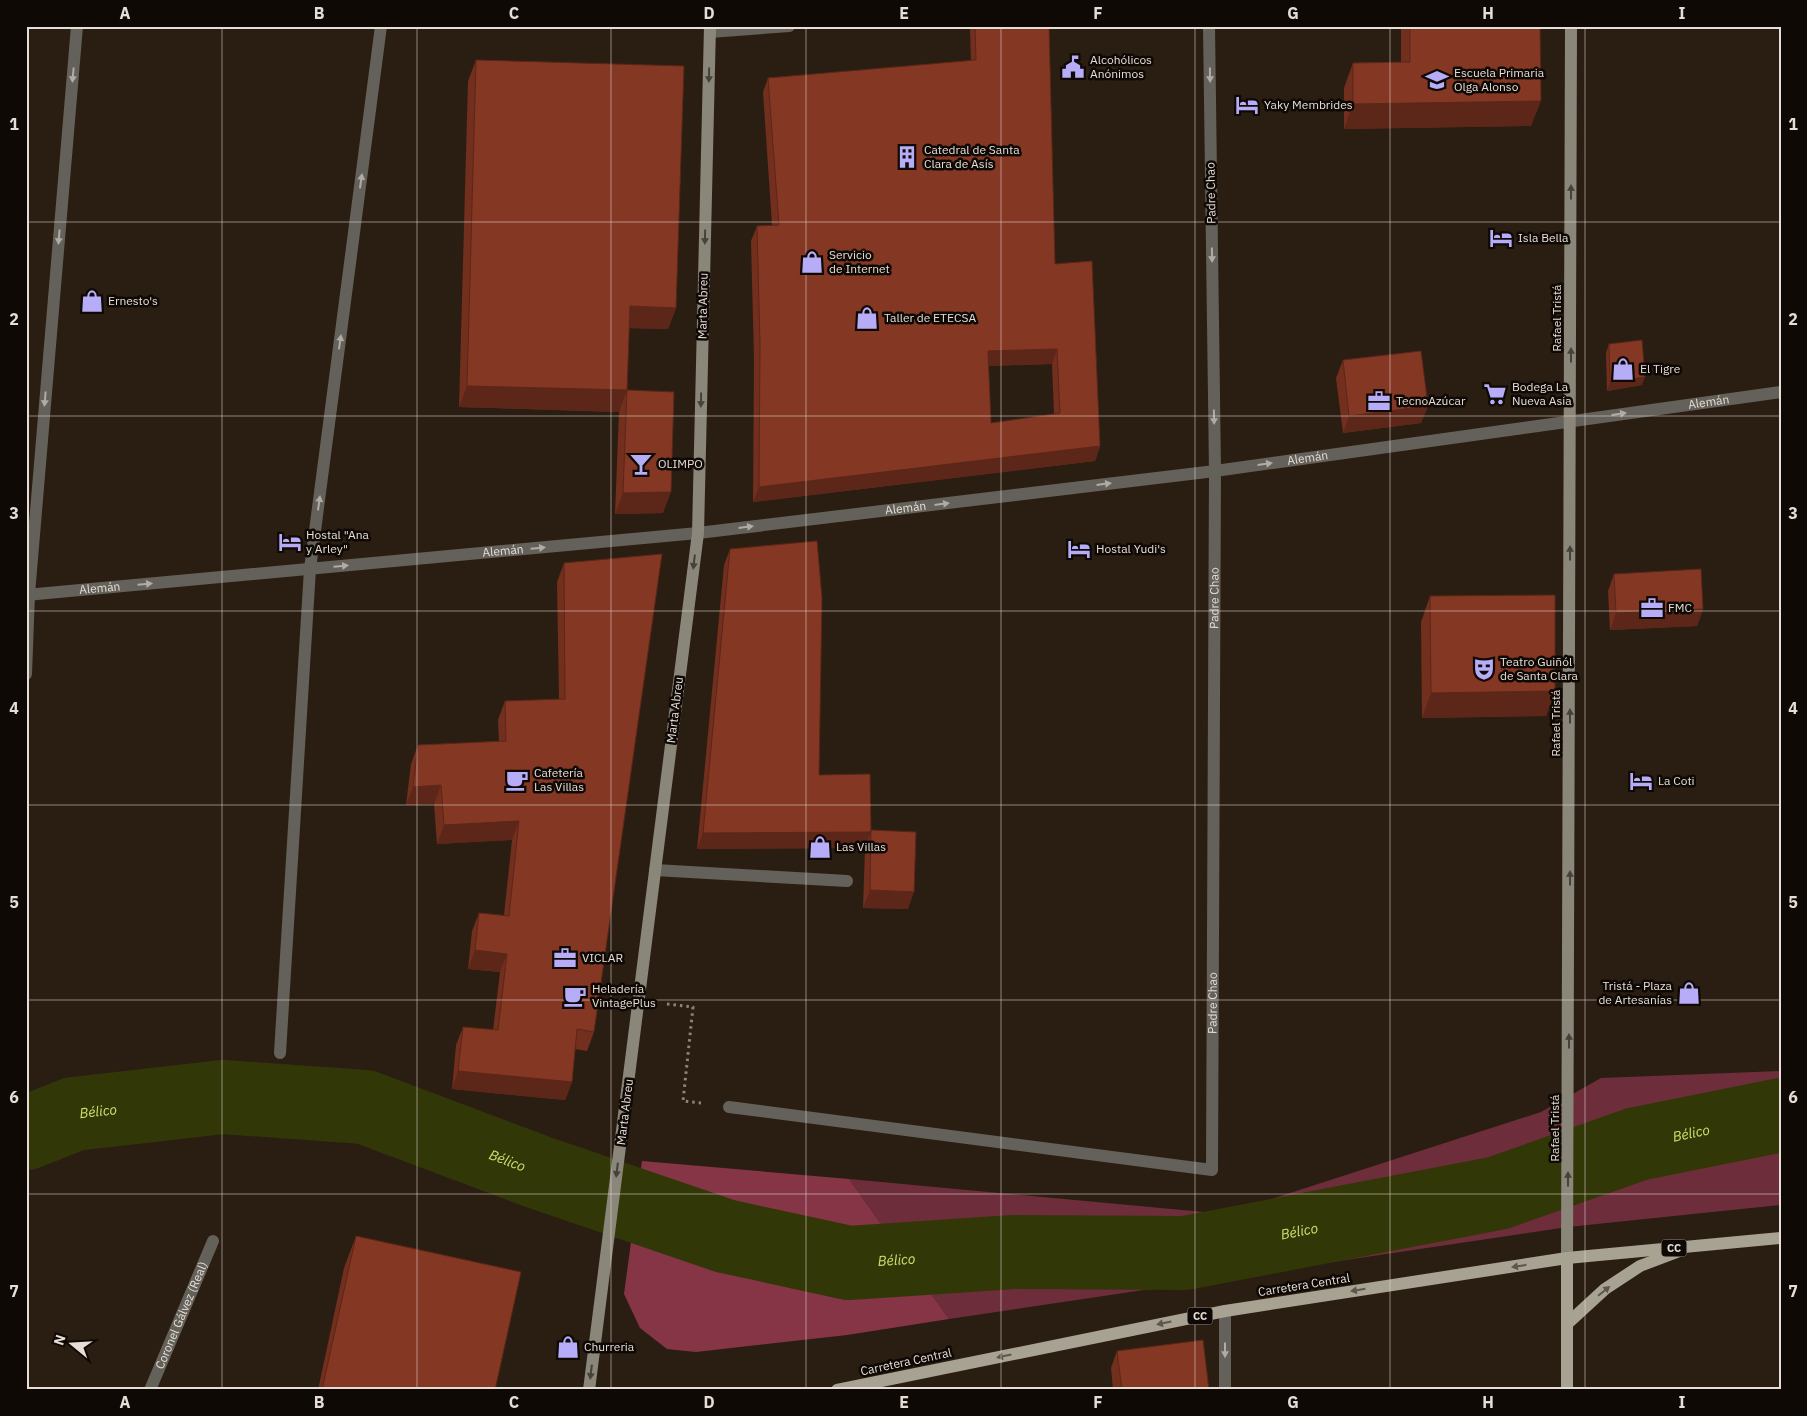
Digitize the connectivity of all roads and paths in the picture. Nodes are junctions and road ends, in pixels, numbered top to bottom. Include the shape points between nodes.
1 (77, 26) edge
2 (381, 26) edge
3 (789, 26) edge
4 (1209, 26) edge
5 (1571, 26) edge
6 (710, 29) edge
7 (1781, 392) edge
8 (1571, 421) junction
9 (1215, 471) junction
10 (698, 533) junction
11 (310, 569) junction
12 (28, 595) edge
13 (26, 674) edge
14 (655, 870) junction
15 (847, 881) dead end
16 (693, 1007) dead end
17 (280, 1053) dead end
18 (684, 1101) dead end
19 (729, 1107) dead end
20 (1781, 1238) edge
21 (213, 1241) dead end
22 (1691, 1246) junction
23 (1567, 1258) junction
24 (1225, 1311) junction
25 (1568, 1323) junction
26 (150, 1390) edge
27 (589, 1390) edge
28 (837, 1390) edge
29 (1225, 1390) edge
30 (1568, 1390) edge

1 -> 12 street
11 -> 2 street
3 - 6 street
4 -> 9 street, Padre Chao
8 -> 5 main road, Rafael Tristá
6 -> 10 main road, Marta Abreu
8 -> 7 street, Alemán
9 -> 8 street, Alemán
23 -> 8 main road, Rafael Tristá
10 -> 9 street, Alemán
9 - 19 street, Padre Chao via 1212,1170
11 -> 10 street, Alemán
10 -> 14 main road, Marta Abreu
12 -> 11 street, Alemán
11 - 17 street
12 - 13 street
14 - 15 street
14 -> 27 main road, Marta Abreu
16 - 18 path
20 - 22 main road, Carretera Central / CC
21 - 26 street, Coronel Gálvez (Real)
22 - 23 main road, Carretera Central / CC
25 -> 22 main road via 1605,1289 1640,1266
23 -> 24 main road, Carretera Central / CC
23 - 25 main road, Rafael Tristá
24 -> 28 main road, Carretera Central / CC
24 -> 29 street
25 - 30 main road, Rafael Tristá

